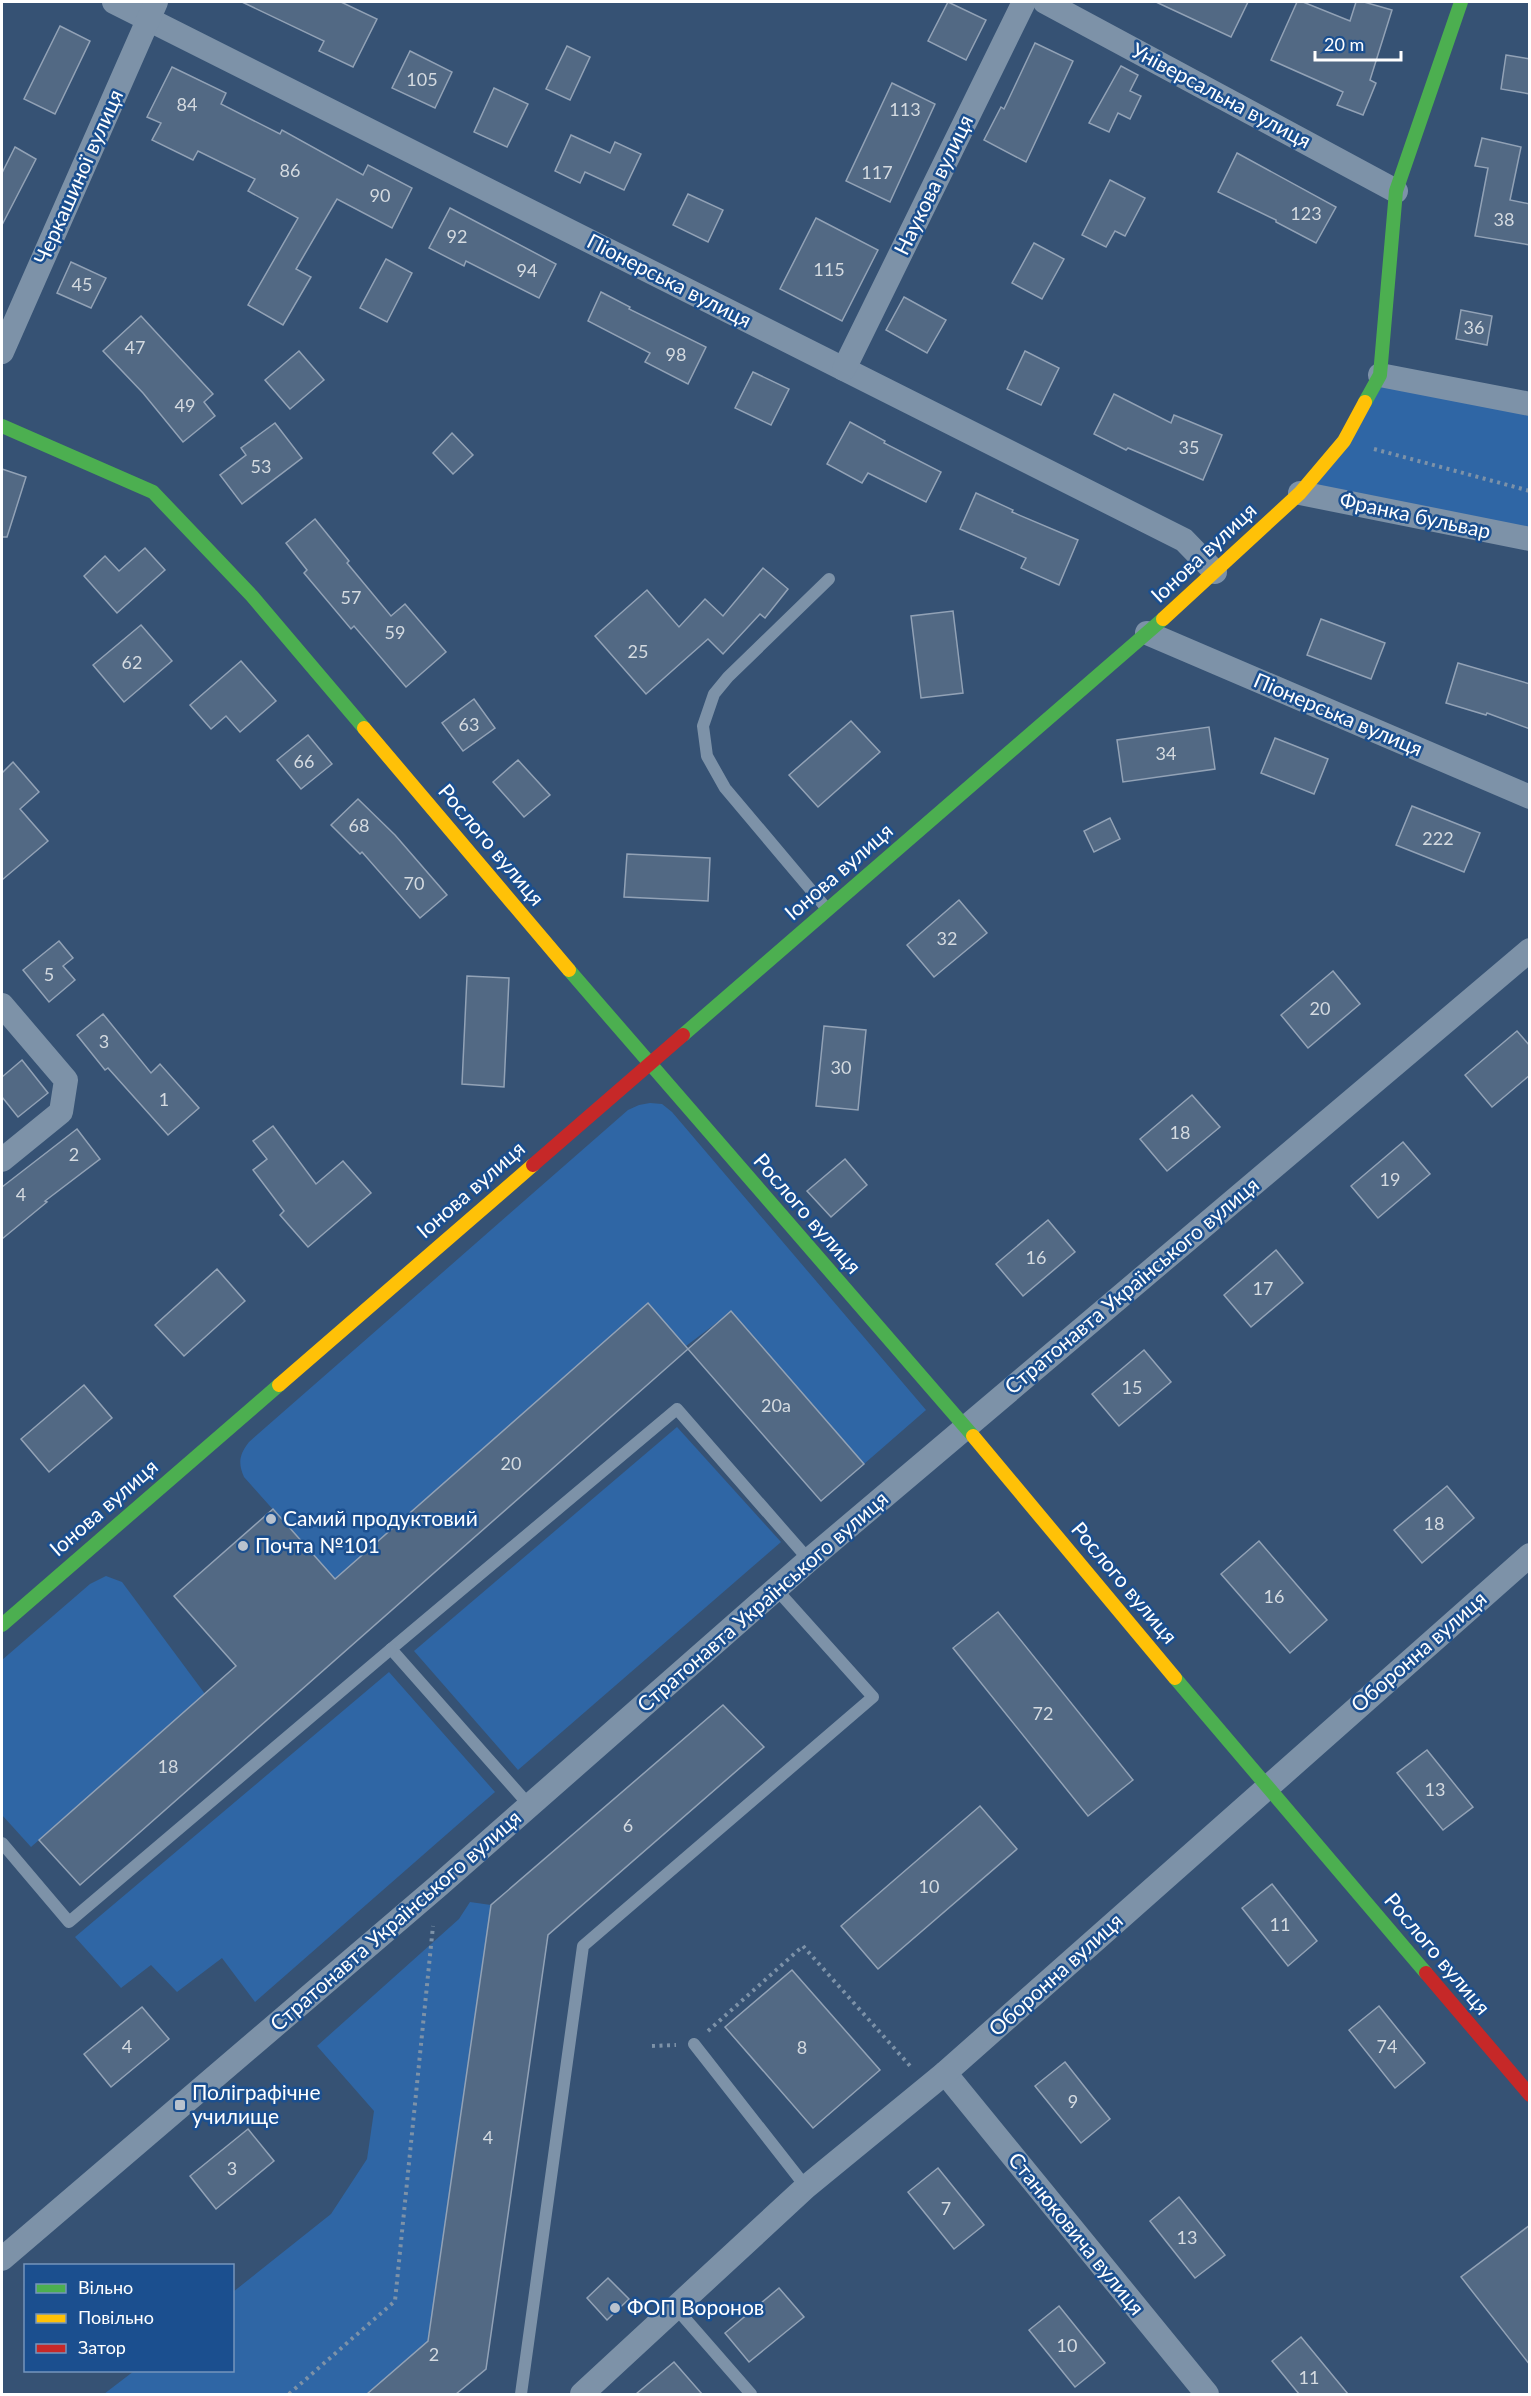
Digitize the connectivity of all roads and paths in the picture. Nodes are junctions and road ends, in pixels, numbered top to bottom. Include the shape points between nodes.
1 (114, 2) edge
2 (1024, 2) edge
3 (1045, 2) edge
4 (1461, 2) edge
5 (152, 10) edge
6 (1396, 191) junction
7 (2, 352) edge
8 (844, 369) junction
9 (1380, 375) junction
10 (1530, 404) edge
11 (2, 426) edge
12 (1344, 441) junction
13 (1530, 491) edge
14 (1300, 493) junction
15 (1530, 539) edge
16 (1215, 573) junction
17 (829, 579) dead end
18 (1148, 633) junction
19 (1530, 797) edge
20 (827, 909) junction
21 (1530, 950) edge
22 (2, 1005) edge
23 (648, 1063) junction
24 (2, 1160) edge
25 (965, 1427) junction
26 (1530, 1555) edge
27 (809, 1560) junction
28 (777, 1590) junction
29 (2, 1625) edge
30 (391, 1649) junction
31 (1267, 1787) junction
32 (529, 1805) junction
33 (2, 1843) edge
34 (437, 1887) junction
35 (694, 2044) junction
36 (652, 2046) dead end
37 (937, 2080) junction
38 (1530, 2095) edge
39 (806, 2187) junction
40 (2, 2259) edge
41 (675, 2307) junction
42 (289, 2394) edge
43 (521, 2394) edge
44 (582, 2394) edge
45 (751, 2394) edge
46 (1207, 2394) edge

1 - 5 street, Піонерська вулиця
2 - 8 street, Наукова вулиця
3 - 6 street, Універсальна вулиця
4 - 6 street, Іонова вулиця
5 - 7 street, Черкашиної вулиця
5 - 8 street, Піонерська вулиця
6 - 9 street, Іонова вулиця
8 - 16 street, Піонерська вулиця via 1184,540
9 - 10 street
9 - 12 street, Іонова вулиця
11 - 23 street, Рослого вулиця via 153,492 252,596
12 - 13 path
12 - 14 street, Іонова вулиця
14 - 15 street, Франка бульвар
14 - 16 street, Іонова вулиця
16 - 18 street, Іонова вулиця
17 - 20 lane via 728,677 714,694 703,726 707,756 724,788
18 - 19 street, Піонерська вулиця
18 - 20 street, Іонова вулиця
20 - 23 street, Іонова вулиця
21 - 25 street, Стратонавта Українського вулиця
22 - 24 street via 66,1080 61,1112
23 - 25 street, Рослого вулиця
23 - 29 street, Іонова вулиця
25 - 27 street, Стратонавта Українського вулиця
25 - 31 street, Рослого вулиця
26 - 31 street, Оборонна вулиця
27 - 28 street, Стратонавта Українського вулиця
27 - 30 lane via 677,1409
28 - 32 street, Стратонавта Українського вулиця
28 - 43 lane via 873,1697 583,1946
30 - 32 lane
30 - 33 lane via 69,1922
31 - 37 street, Оборонна вулиця
31 - 38 street, Рослого вулиця
32 - 34 street, Стратонавта Українського вулиця
34 - 40 street, Стратонавта Українського вулиця
34 - 42 path via 395,2301
35 - 36 path
35 - 37 path via 803,1946
35 - 39 lane
37 - 39 street, Оборонна вулиця
37 - 46 street, Станюковича вулиця
39 - 41 street, Оборонна вулиця
41 - 44 street, Оборонна вулиця
41 - 45 lane

